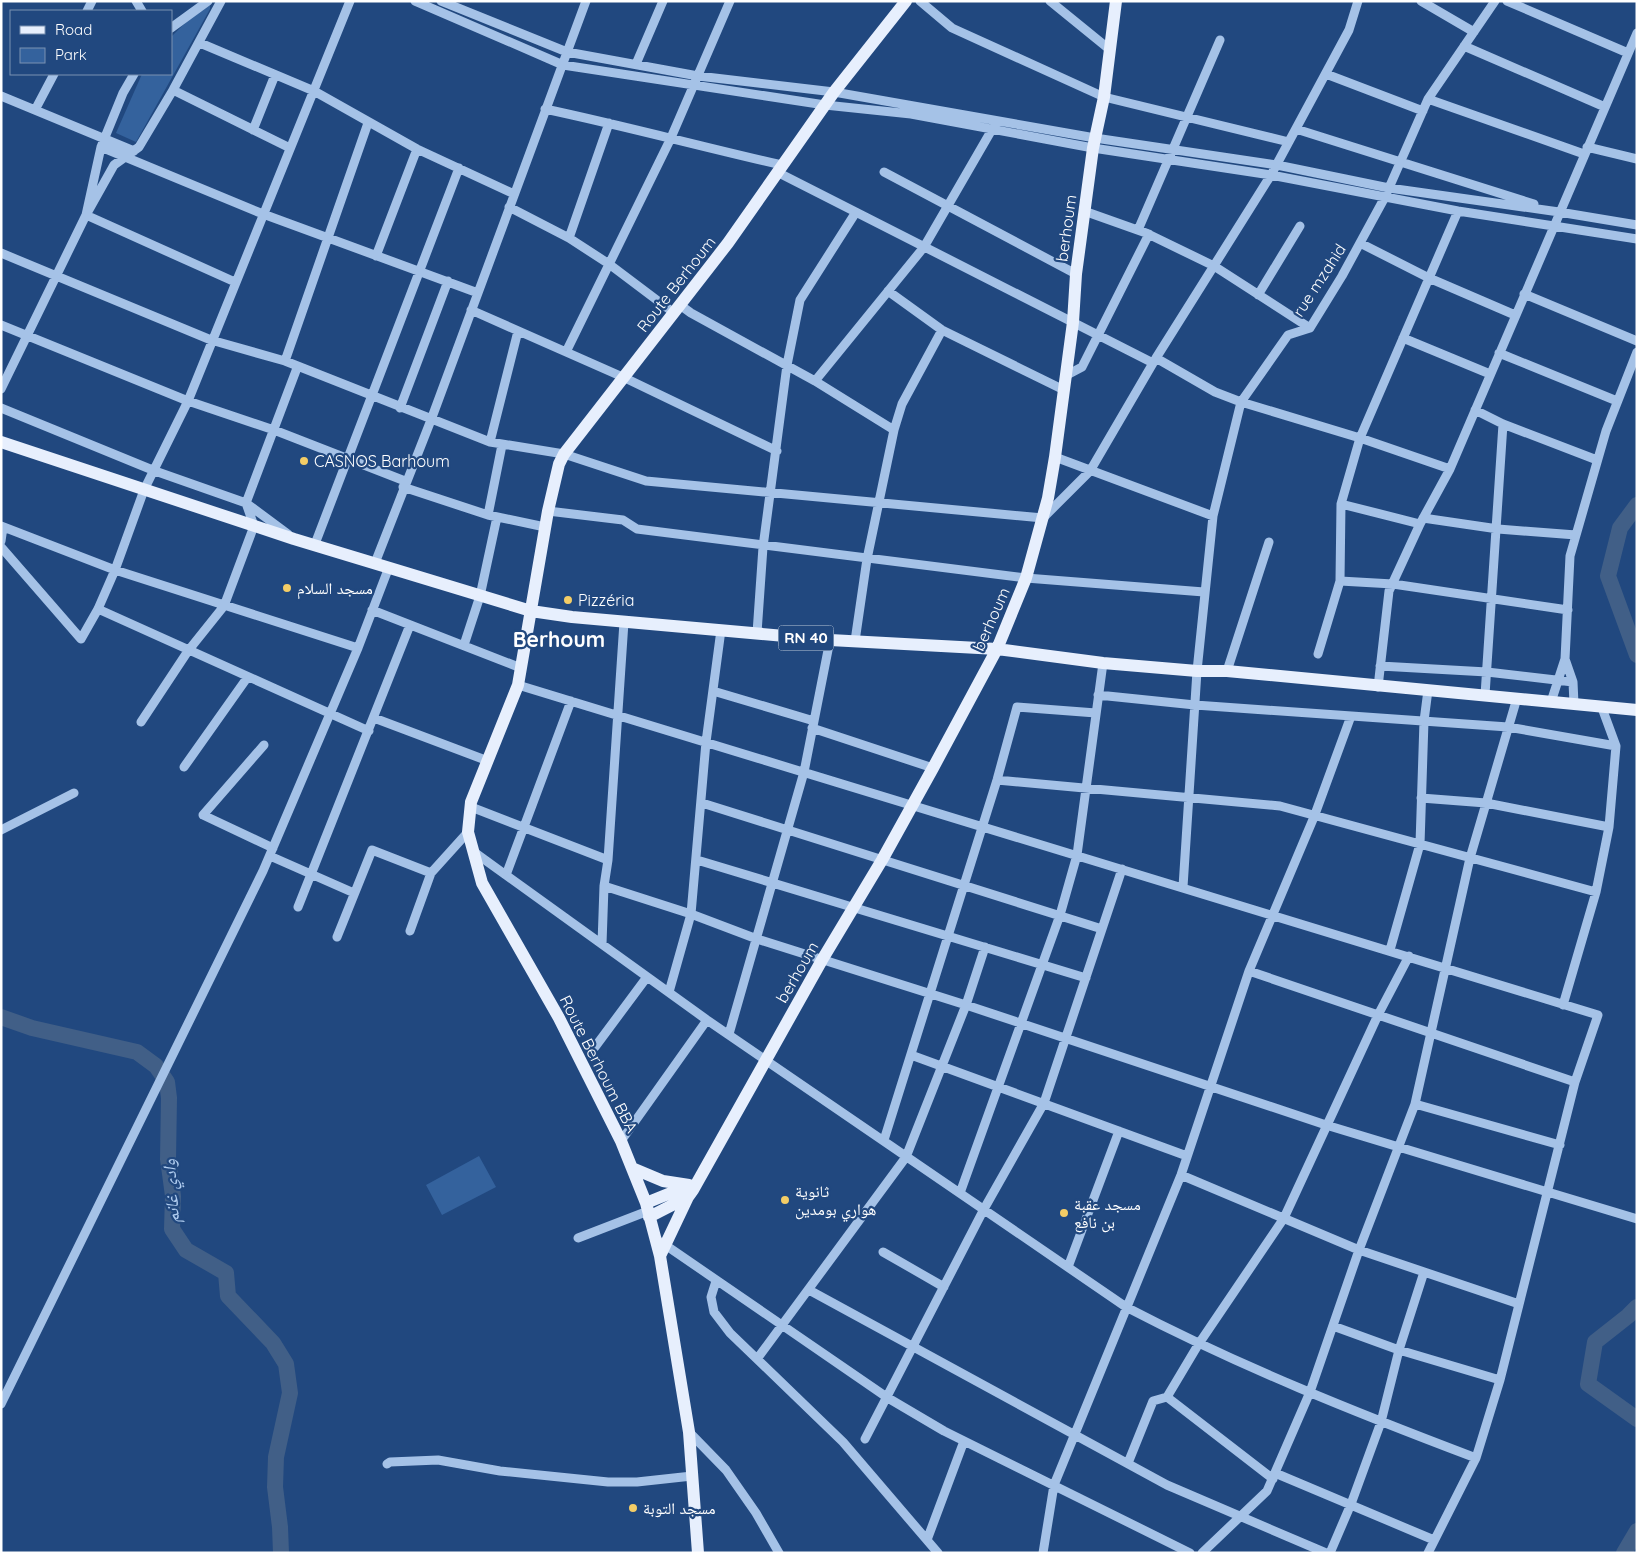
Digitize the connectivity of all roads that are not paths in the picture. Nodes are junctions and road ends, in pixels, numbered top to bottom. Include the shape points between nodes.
1 (208, 1) edge
2 (221, 1) edge
3 (350, 1) edge
4 (415, 1) edge
5 (441, 1) edge
6 (586, 1) edge
7 (662, 1) edge
8 (730, 1) edge
9 (920, 1) edge
10 (1050, 1) edge
11 (1116, 1) edge
12 (1358, 1) edge
13 (1421, 1) edge
14 (1496, 1) edge
15 (1507, 1) edge
16 (901, 3) edge
17 (172, 27) edge
18 (1474, 32) junction
19 (1637, 33) edge
20 (1220, 40) dead end
21 (200, 43) junction
22 (1464, 46) junction
23 (1109, 49) junction
24 (567, 52) junction
25 (1628, 53) junction
26 (636, 64) junction
27 (563, 65) junction
28 (1326, 74) junction
29 (54, 75) edge
30 (134, 75) edge
31 (275, 75) junction
32 (698, 76) junction
33 (694, 86) junction
34 (173, 90) junction
35 (314, 91) junction
36 (834, 92) junction
37 (1, 96) edge
38 (1104, 97) junction
39 (1428, 98) junction
40 (825, 105) junction
41 (1604, 107) junction
42 (36, 110) junction
43 (545, 110) junction
44 (1423, 111) junction
45 (1188, 116) junction
46 (997, 120) junction
47 (368, 122) junction
48 (609, 123) junction
49 (1296, 129) junction
50 (253, 130) junction
51 (991, 130) junction
52 (670, 140) junction
53 (1289, 142) junction
54 (103, 143) junction
55 (1094, 143) junction
56 (290, 148) junction
57 (417, 149) junction
58 (1173, 150) junction
59 (1586, 151) junction
60 (130, 154) junction
61 (1637, 159) edge
62 (1168, 160) junction
63 (1400, 162) junction
64 (1277, 166) junction
65 (458, 168) junction
66 (779, 168) junction
67 (884, 172) dead end
68 (1271, 175) junction
69 (1389, 188) junction
70 (514, 194) junction
71 (1385, 197) junction
72 (948, 206) junction
73 (509, 207) junction
74 (1084, 211) junction
75 (1458, 211) junction
76 (856, 212) junction
77 (1559, 212) junction
78 (263, 214) junction
79 (86, 215) junction
80 (1637, 225) edge
81 (1300, 226) dead end
82 (1552, 227) junction
83 (1138, 230) junction
84 (1149, 234) junction
85 (326, 237) junction
86 (569, 238) junction
87 (1637, 239) edge
88 (1360, 242) junction
89 (924, 247) junction
90 (1, 253) edge
91 (376, 256) junction
92 (609, 264) junction
93 (1214, 266) junction
94 (420, 270) junction
95 (1076, 274) junction
96 (55, 276) junction
97 (1429, 278) junction
98 (448, 281) junction
99 (235, 282) junction
100 (888, 291) junction
101 (478, 293) junction
102 (1524, 294) junction
103 (1258, 295) junction
104 (677, 309) junction
105 (471, 310) junction
106 (1515, 316) junction
107 (1073, 322) junction
108 (1, 325) edge
109 (1310, 328) junction
110 (942, 330) junction
111 (518, 331) junction
112 (1098, 335) junction
113 (27, 336) junction
114 (1403, 338) junction
115 (212, 340) junction
116 (1637, 341) edge
117 (566, 352) junction
118 (1499, 352) junction
119 (1637, 352) edge
120 (1154, 360) junction
121 (285, 361) junction
122 (787, 366) junction
123 (297, 368) junction
124 (1490, 374) junction
125 (1065, 376) junction
126 (625, 378) junction
127 (815, 381) junction
128 (1, 389) edge
129 (1064, 390) junction
130 (370, 397) junction
131 (188, 401) junction
132 (1618, 401) junction
133 (1241, 402) junction
134 (1, 408) edge
135 (400, 408) junction
136 (1475, 410) junction
137 (430, 420) junction
138 (1503, 424) junction
139 (274, 430) junction
140 (894, 430) junction
141 (1360, 438) junction
142 (1, 442) edge
143 (490, 442) junction
144 (502, 445) junction
145 (777, 451) junction
146 (564, 454) junction
147 (1054, 457) junction
148 (348, 460) junction
149 (1597, 460) junction
150 (1450, 469) junction
151 (155, 471) junction
152 (1090, 471) junction
153 (404, 484) junction
154 (144, 490) junction
155 (770, 492) junction
156 (246, 503) junction
157 (879, 503) junction
158 (1341, 504) junction
159 (548, 511) junction
160 (493, 516) junction
161 (1214, 516) junction
162 (1043, 518) junction
163 (1421, 521) junction
164 (2, 526) edge
165 (254, 526) junction
166 (545, 527) junction
167 (1498, 528) junction
168 (1576, 535) junction
169 (294, 539) junction
170 (1, 541) edge
171 (1269, 542) dead end
172 (315, 544) junction
173 (763, 546) junction
174 (1, 547) edge
175 (867, 559) junction
176 (375, 563) junction
177 (389, 567) junction
178 (115, 570) junction
179 (1026, 578) junction
180 (1340, 582) junction
181 (1393, 584) junction
182 (1204, 592) junction
183 (480, 596) junction
184 (1491, 598) junction
185 (224, 606) junction
186 (98, 609) junction
187 (372, 610) junction
188 (1568, 610) junction
189 (531, 611) junction
190 (624, 622) junction
191 (410, 625) junction
192 (721, 630) junction
193 (757, 633) junction
194 (830, 640) junction
195 (855, 641) junction
196 (464, 645) junction
197 (358, 648) junction
198 (997, 649) junction
199 (188, 651) junction
200 (1318, 654) dead end
201 (1566, 659) junction
202 (1103, 663) junction
203 (1380, 666) junction
204 (521, 668) junction
205 (1197, 671) junction
206 (1227, 671) junction
207 (1487, 672) junction
208 (247, 678) junction
209 (1557, 680) junction
210 (1573, 682) junction
211 (518, 685) junction
212 (1378, 687) junction
213 (1428, 690) junction
214 (713, 691) junction
215 (1098, 695) junction
216 (1485, 695) junction
217 (1517, 698) junction
218 (571, 701) junction
219 (1551, 702) junction
220 (1574, 704) junction
221 (1195, 705) junction
222 (1602, 708) junction
223 (1636, 710) edge
224 (618, 714) junction
225 (1096, 714) junction
226 (330, 715) junction
227 (1351, 716) junction
228 (374, 718) junction
229 (1424, 721) junction
230 (141, 722) dead end
231 (813, 725) junction
232 (1508, 728) junction
233 (369, 731) junction
234 (706, 742) junction
235 (264, 745) dead end
236 (1616, 746) junction
237 (488, 761) junction
238 (184, 767) dead end
239 (933, 768) junction
240 (804, 772) junction
241 (996, 780) junction
242 (1087, 788) junction
243 (74, 793) dead end
244 (1189, 798) junction
245 (1421, 798) junction
246 (702, 803) junction
247 (1486, 803) junction
248 (913, 805) junction
249 (471, 807) junction
250 (1314, 817) junction
251 (982, 826) junction
252 (524, 827) junction
253 (1609, 827) junction
254 (1, 830) edge
255 (788, 830) junction
256 (468, 832) junction
257 (1420, 844) junction
258 (272, 852) junction
259 (473, 852) junction
260 (1077, 855) junction
261 (1470, 858) junction
262 (608, 860) junction
263 (696, 860) junction
264 (882, 860) junction
265 (1122, 869) junction
266 (431, 873) junction
267 (311, 874) junction
268 (506, 875) junction
269 (773, 883) junction
270 (963, 885) junction
271 (604, 886) junction
272 (1183, 887) junction
273 (1596, 892) junction
274 (354, 893) junction
275 (298, 907) dead end
276 (854, 908) junction
277 (691, 914) junction
278 (1272, 914) junction
279 (1060, 916) junction
280 (1102, 928) junction
281 (410, 931) dead end
282 (337, 936) dead end
283 (948, 936) junction
284 (757, 939) junction
285 (602, 944) junction
286 (984, 947) junction
287 (1390, 950) junction
288 (1409, 956) junction
289 (822, 960) junction
290 (1042, 965) junction
291 (1446, 967) junction
292 (1249, 971) junction
293 (647, 977) junction
294 (1086, 978) junction
295 (669, 992) junction
296 (929, 994) junction
297 (966, 1005) junction
298 (1563, 1005) junction
299 (1378, 1015) junction
300 (707, 1020) junction
301 (1019, 1024) junction
302 (1430, 1033) junction
303 (729, 1034) junction
304 (1067, 1039) junction
305 (594, 1047) dead end
306 (911, 1054) junction
307 (766, 1060) junction
308 (941, 1066) junction
309 (1575, 1082) junction
310 (998, 1087) junction
311 (1211, 1087) junction
312 (1044, 1104) junction
313 (1415, 1104) junction
314 (1326, 1125) junction
315 (1119, 1131) junction
316 (884, 1140) junction
317 (621, 1141) junction
318 (1560, 1145) junction
319 (1400, 1148) junction
320 (1187, 1156) junction
321 (906, 1157) junction
322 (632, 1168) junction
323 (1181, 1175) junction
324 (692, 1188) junction
325 (1548, 1191) junction
326 (960, 1193) junction
327 (984, 1209) junction
328 (648, 1210) junction
329 (1284, 1218) junction
330 (1637, 1218) edge
331 (578, 1238) dead end
332 (660, 1246) junction
333 (1359, 1250) junction
334 (883, 1252) dead end
335 (1068, 1267) junction
336 (1424, 1272) junction
337 (716, 1281) junction
338 (944, 1287) junction
339 (809, 1290) junction
340 (1519, 1304) junction
341 (1126, 1307) junction
342 (782, 1326) junction
343 (1333, 1326) junction
344 (1198, 1345) junction
345 (913, 1346) junction
346 (1399, 1350) junction
347 (757, 1359) junction
348 (1500, 1380) junction
349 (1310, 1392) junction
350 (1167, 1397) junction
351 (888, 1398) junction
352 (1, 1404) edge
353 (1380, 1422) junction
354 (689, 1432) junction
355 (1074, 1433) junction
356 (865, 1439) dead end
357 (964, 1441) junction
358 (1476, 1458) junction
359 (1128, 1463) junction
360 (387, 1464) dead end
361 (692, 1476) junction
362 (1274, 1476) junction
363 (1054, 1485) junction
364 (1351, 1504) junction
365 (1240, 1516) junction
366 (927, 1540) junction
367 (1434, 1540) junction
368 (698, 1553) edge
369 (779, 1553) edge
370 (938, 1553) edge
371 (1043, 1553) edge
372 (1190, 1553) edge
373 (1202, 1553) edge
374 (1326, 1553) edge
375 (1330, 1553) edge
376 (1428, 1553) edge

1 - 17 street
2 - 21 street
3 - 35 street
4 - 27 street
5 - 24 street
6 - 24 street
7 - 26 street
8 - 32 street
9 - 38 street via 952,28
10 - 23 street
11 - 23 main road, berhoum
12 - 28 street via 1349,30
13 - 18 street
14 - 18 street, rue mzahid
15 - 25 street
16 - 36 main road, Route Berhoum
18 - 22 street, rue mzahid
19 - 25 street
20 - 45 street
21 - 31 street
21 - 34 street
22 - 39 street, rue mzahid
22 - 41 street
23 - 38 main road, berhoum
24 - 26 street
24 - 27 street
25 - 41 street
26 - 32 street
27 - 33 street
27 - 43 street
28 - 44 street
28 - 49 street
29 - 42 street
30 - 54 street
31 - 35 street
31 - 50 street
32 - 33 street
32 - 36 street
33 - 40 street
33 - 52 street
34 - 50 street
34 - 60 street via 139,147
35 - 47 street
35 - 56 street
36 - 40 main road, Route Berhoum
36 - 46 street
37 - 42 street
38 - 45 street
38 - 55 main road, berhoum
39 - 44 street, rue mzahid
39 - 59 street
40 - 51 street via 911,114
40 - 66 main road, Route Berhoum
41 - 59 street
42 - 54 street
43 - 48 street
43 - 70 street
44 - 63 street, rue mzahid
45 - 53 street
45 - 58 street
46 - 51 street
46 - 55 street
47 - 57 street
47 - 85 street
48 - 52 street
48 - 86 street
49 - 53 street
49 - 63 street
50 - 56 street
51 - 55 street
51 - 72 street
52 - 66 street
52 - 92 street
53 - 64 street
54 - 60 street
54 - 79 street
55 - 58 street
55 - 62 street
55 - 74 main road, berhoum
56 - 78 street
57 - 65 street
57 - 91 street
58 - 62 street
58 - 64 street
59 - 61 street
59 - 77 street
60 - 78 street
60 - 79 street via 114,165
62 - 68 street
62 - 83 street
63 - 69 street, rue mzahid
63 - 77 street
64 - 68 street
64 - 69 street
65 - 70 street
65 - 94 street
66 - 76 street
66 - 104 main road, Route Berhoum via 728,243
67 - 72 street
68 - 71 street
68 - 93 street
69 - 71 street, rue mzahid
69 - 77 street
70 - 73 street
71 - 75 street
71 - 88 street, rue mzahid
72 - 89 street
72 - 95 street
73 - 86 street
73 - 101 street
74 - 83 street
74 - 95 main road, berhoum
75 - 82 street
75 - 97 street
76 - 89 street
76 - 122 street via 800,300
77 - 80 street
77 - 82 street
78 - 85 street
78 - 99 street
79 - 96 street
79 - 99 street
81 - 103 street
82 - 87 street
82 - 102 street
83 - 84 street
84 - 93 street
84 - 112 street
85 - 91 street
85 - 121 street
86 - 92 street
88 - 97 street
88 - 109 street, rue mzahid
89 - 100 street
89 - 107 street
90 - 96 street
91 - 94 street
92 - 104 street
92 - 117 street
93 - 103 street
93 - 120 street
94 - 98 street
94 - 130 street
95 - 107 main road, berhoum
96 - 113 street
96 - 115 street
97 - 106 street
97 - 114 street
98 - 101 street
98 - 135 street
99 - 115 street
100 - 110 street
100 - 127 street
101 - 105 street
102 - 106 street
102 - 116 street
103 - 109 street
104 - 122 street via 691,313
104 - 126 main road, Route Berhoum
105 - 111 street
105 - 137 street
106 - 118 street
107 - 112 street
107 - 125 main road, berhoum
108 - 113 street
109 - 133 street, rue mzahid via 1288,335
110 - 129 street
110 - 140 street via 902,404
111 - 117 street
111 - 143 street
112 - 120 street
112 - 125 street via 1082,367
113 - 128 street
113 - 131 street
114 - 124 street
114 - 141 street
115 - 121 street
115 - 131 street
117 - 126 street
118 - 124 street
118 - 132 street
119 - 132 street
120 - 133 street
120 - 152 street
121 - 123 street
122 - 127 street
122 - 145 street
123 - 130 street
123 - 139 street
124 - 136 street
125 - 129 main road, berhoum
126 - 145 street
126 - 146 main road, Route Berhoum
127 - 140 street
129 - 147 main road, berhoum
130 - 135 street
130 - 148 street
131 - 139 street
131 - 151 street
132 - 149 street
133 - 141 street
133 - 161 street, rue mzahid
134 - 151 street
135 - 137 street
136 - 138 street
136 - 150 street
137 - 143 street
137 - 153 street
138 - 149 street
138 - 167 street
139 - 148 street
139 - 156 street
140 - 157 street
141 - 150 street
141 - 158 street
142 - 154 main road, RN 40
143 - 144 street
144 - 146 street
144 - 160 street
145 - 155 street
146 - 155 street via 646,481
146 - 159 main road, Route Berhoum
147 - 152 street
147 - 162 main road, berhoum
148 - 153 street
148 - 172 street
149 - 168 street
150 - 163 street
151 - 154 street
151 - 156 street
152 - 161 street
152 - 162 street
153 - 160 street
153 - 176 street
154 - 165 main road, RN 40
154 - 178 street
155 - 157 street
155 - 173 street
156 - 165 street
156 - 169 street
157 - 162 street
157 - 175 street
158 - 163 street
158 - 180 street
159 - 166 main road, Route Berhoum
159 - 173 street via 623,520 637,529
160 - 166 street
160 - 183 street
161 - 182 street, rue mzahid
162 - 179 main road, berhoum
163 - 167 street
163 - 181 street
164 - 170 street
164 - 178 street
165 - 169 main road, RN 40
165 - 185 street
166 - 189 main road, Route Berhoum
167 - 168 street
167 - 184 street
168 - 188 street via 1570,556
169 - 172 main road, RN 40
171 - 206 street
172 - 176 main road, RN 40
173 - 175 street
173 - 193 street
174 - 186 street via 81,640
175 - 179 street
175 - 195 street
176 - 177 main road, RN 40
177 - 183 main road, RN 40
177 - 187 street
178 - 185 street
178 - 186 street
179 - 182 street
179 - 198 main road, berhoum
180 - 181 street
180 - 200 street
181 - 184 street
181 - 203 street via 1389,592
182 - 205 street, rue mzahid
183 - 189 main road, RN 40
183 - 196 street
184 - 188 street
184 - 207 street
185 - 197 street
185 - 199 street
186 - 199 street
187 - 191 street
187 - 197 street
188 - 201 street
189 - 190 main road, RN 40
189 - 204 main road, Route Berhoum BBA
190 - 192 main road, RN 40
190 - 224 street
191 - 196 street
191 - 228 street
192 - 193 main road, RN 40
192 - 214 street
193 - 194 main road, RN 40
194 - 195 main road, RN 40
194 - 231 street
195 - 198 main road, RN 40
196 - 204 street
197 - 226 street
198 - 202 main road, RN 40
198 - 239 main road, berhoum
199 - 208 street
199 - 230 street
201 - 209 street
201 - 210 street
202 - 205 main road, RN 40
202 - 215 street
203 - 207 street
203 - 212 street
204 - 211 main road, Route Berhoum BBA
205 - 206 main road, RN 40
205 - 221 street, rue mzahid
206 - 212 main road, RN 40
207 - 209 street
207 - 216 street
208 - 226 street
208 - 238 street
209 - 210 street
209 - 219 street
210 - 220 street
211 - 218 street
211 - 237 main road, Route Berhoum BBA
212 - 213 main road, RN 40
213 - 216 main road, RN 40
213 - 229 street
214 - 231 street
214 - 234 street
215 - 221 street
215 - 225 street
216 - 217 main road, RN 40
217 - 219 main road, RN 40
217 - 232 street
218 - 224 street
218 - 252 street
219 - 220 main road, RN 40
220 - 222 main road, RN 40
221 - 227 street
221 - 244 street, rue mzahid
222 - 223 main road, RN 40
222 - 236 street
224 - 234 street
224 - 262 street
225 - 241 street via 1017,707
225 - 242 street
226 - 233 street
226 - 258 street
227 - 229 street
227 - 250 street
228 - 233 street
228 - 237 street
229 - 232 street
229 - 245 street
231 - 239 street
231 - 240 street
232 - 236 street
232 - 247 street
233 - 267 street
234 - 240 street
234 - 246 street
235 - 258 street via 203,815
236 - 253 street
237 - 249 main road, Route Berhoum BBA
239 - 248 main road, berhoum
240 - 248 street
240 - 255 street
241 - 242 street
241 - 251 street
242 - 244 street
242 - 260 street
243 - 254 street
244 - 250 street via 1280,806
244 - 272 street, rue mzahid
245 - 247 street
245 - 257 street
246 - 255 street
246 - 263 street
247 - 253 street
247 - 261 street
248 - 251 street
248 - 264 main road, berhoum
249 - 252 street
249 - 256 main road, Route Berhoum BBA
250 - 257 street
250 - 278 street
251 - 260 street
251 - 270 street
252 - 262 street
252 - 268 street
253 - 273 street
255 - 264 street
255 - 269 street
256 - 259 main road, Route Berhoum BBA
256 - 266 street
257 - 261 street
257 - 287 street
258 - 267 street
258 - 352 street
259 - 268 street
259 - 317 main road, Route Berhoum BBA via 482,883 559,1018
260 - 265 street
260 - 279 street
261 - 273 street
261 - 291 street
262 - 271 street
263 - 269 street
263 - 277 street
264 - 270 street
264 - 276 main road, berhoum
265 - 272 street
265 - 280 street
266 - 274 street via 372,850
266 - 281 street
267 - 274 street
267 - 275 street
268 - 285 street
269 - 276 street
269 - 284 street
270 - 279 street
270 - 283 street
271 - 277 street
271 - 285 street
272 - 278 street
273 - 298 street
274 - 282 street
276 - 283 street
276 - 289 main road, berhoum
277 - 284 street
277 - 295 street
278 - 287 street
278 - 292 street
279 - 280 street
279 - 290 street
280 - 294 street
283 - 286 street
283 - 296 street
284 - 289 street
284 - 303 street
285 - 293 street
286 - 290 street
286 - 297 street
287 - 288 street
288 - 291 street
288 - 299 street
289 - 296 street
289 - 307 main road, berhoum
290 - 294 street
290 - 301 street
291 - 298 street
291 - 302 street
292 - 299 street
292 - 311 street
293 - 295 street
293 - 305 street
294 - 304 street
295 - 300 street
296 - 297 street
296 - 306 street
297 - 301 street
297 - 308 street
298 - 309 street via 1598,1015
299 - 302 street
299 - 314 street
300 - 303 street
300 - 317 street
301 - 304 street
301 - 310 street
302 - 309 street
302 - 313 street
303 - 307 street
304 - 311 street
304 - 312 street
306 - 308 street
306 - 316 street
307 - 316 street
307 - 324 main road, berhoum
308 - 310 street
308 - 321 street
309 - 318 street
310 - 312 street
310 - 326 street
311 - 314 street
311 - 320 street
312 - 315 street
312 - 327 street
313 - 318 street
313 - 319 street
314 - 319 street
314 - 329 street
315 - 320 street
315 - 335 street
316 - 321 street
317 - 322 main road, Route Berhoum BBA
318 - 325 street
319 - 325 street
319 - 333 street
320 - 323 street
321 - 326 street
321 - 339 street
322 - 324 main road via 663,1181
322 - 328 main road, Route Berhoum BBA
323 - 329 street
323 - 341 street
324 - 328 main road
324 - 332 main road, berhoum
325 - 330 street
325 - 340 street
326 - 327 street
327 - 335 street
327 - 338 street
328 - 331 street
328 - 332 main road, Route Berhoum BBA
329 - 333 street
329 - 344 street
332 - 337 street
332 - 354 main road, Route Berhoum BBA
333 - 336 street
333 - 343 street
334 - 338 street
335 - 341 street
336 - 340 street
336 - 346 street
337 - 342 street
337 - 347 street via 711,1297 714,1312
338 - 345 street
339 - 342 street
339 - 345 street
340 - 348 street
341 - 344 street
341 - 355 street
342 - 347 street
342 - 351 street
343 - 346 street
343 - 349 street
344 - 349 street
344 - 350 street
345 - 351 street
345 - 355 street
346 - 348 street
346 - 353 street
347 - 366 street via 843,1442
348 - 358 street
349 - 353 street
349 - 362 street
350 - 359 street via 1153,1401
350 - 362 street
351 - 356 street
351 - 357 street
353 - 358 street
353 - 364 street
354 - 361 main road, Route Berhoum BBA
354 - 369 street via 726,1470
355 - 359 street
355 - 363 street
357 - 363 street
357 - 366 street
358 - 367 street
359 - 365 street via 1167,1485
360 - 361 street via 438,1460 500,1471 608,1482
361 - 368 main road, Route Berhoum BBA
362 - 364 street
362 - 365 street via 1268,1491
363 - 371 street
363 - 372 street
364 - 367 street
364 - 375 street
365 - 373 street
365 - 374 street
366 - 370 street
367 - 376 street

